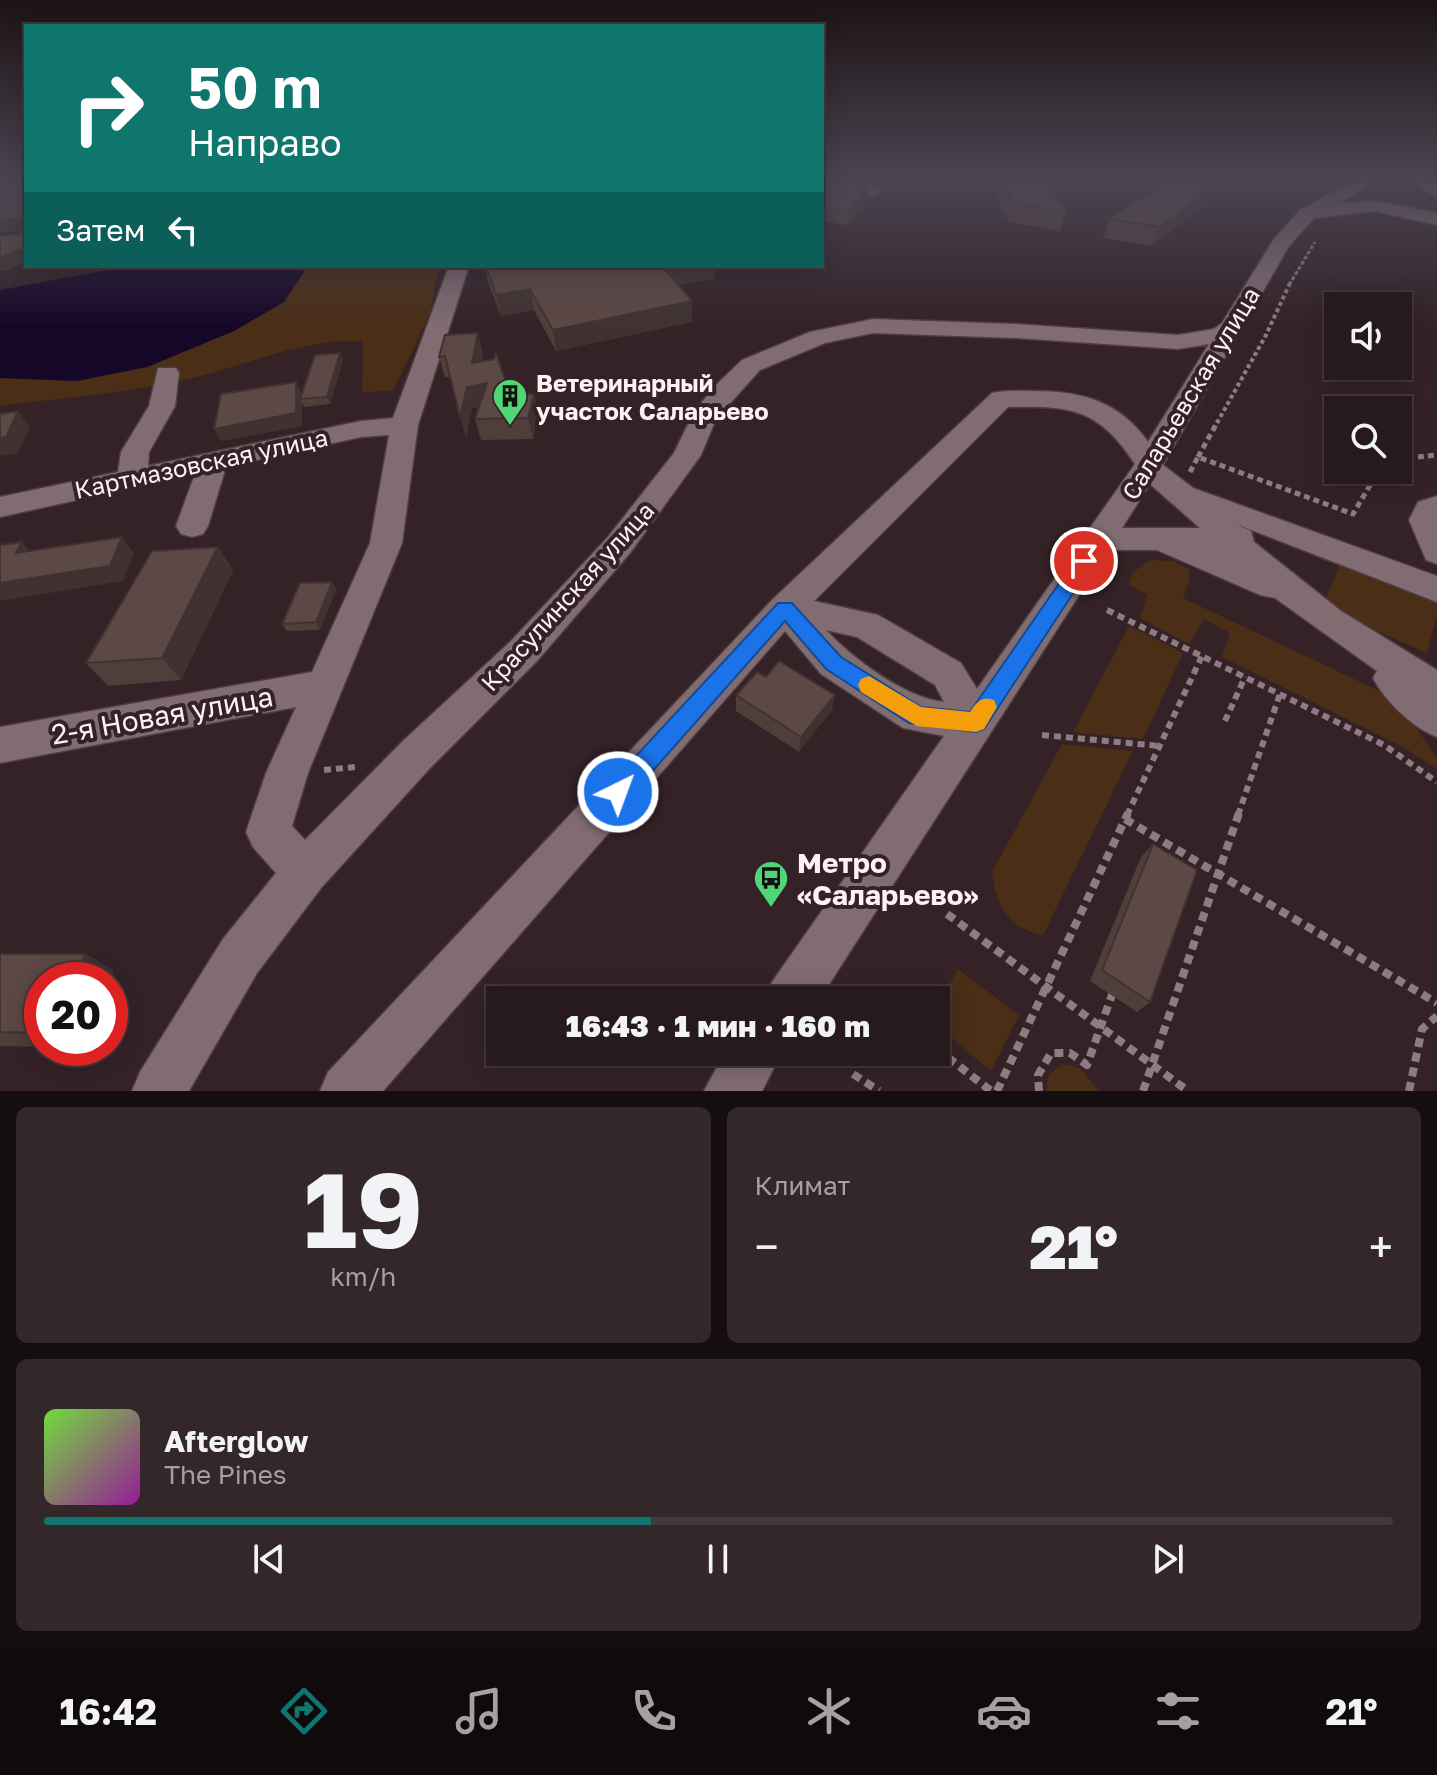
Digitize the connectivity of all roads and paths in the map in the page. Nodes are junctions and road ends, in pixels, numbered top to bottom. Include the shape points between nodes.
1 (1295, 227) edge
2 (1323, 233) dead end
3 (458, 268) edge
4 (1232, 326) junction
5 (167, 373) dead end
6 (404, 425) junction
7 (1437, 455) edge
8 (1198, 457) dead end
9 (1412, 458) edge
10 (214, 460) junction
11 (1148, 465) junction
12 (132, 477) junction
13 (1181, 491) junction
14 (1437, 506) edge
15 (0, 507) edge
16 (192, 526) dead end
17 (1151, 538) junction
18 (1099, 539) junction
19 (1231, 539) junction
20 (1340, 550) junction
21 (1437, 552) edge
22 (1437, 589) edge
23 (1293, 595) junction
24 (785, 608) junction
25 (1107, 610) dead end
26 (1349, 637) junction
27 (1202, 656) junction
28 (1437, 663) edge
29 (1245, 677) junction
30 (323, 686) junction
31 (1437, 689) edge
32 (1280, 694) junction
33 (1437, 720) edge
34 (1225, 721) dead end
35 (976, 722) junction
36 (1042, 735) dead end
37 (0, 745) edge
38 (1160, 746) junction
39 (1437, 782) edge
40 (1125, 819) junction
41 (305, 872) junction
42 (1218, 874) junction
43 (947, 914) dead end
44 (799, 986) edge
45 (1046, 987) junction
46 (1113, 991) edge
47 (1437, 1003) edge
48 (1437, 1016) edge
49 (1100, 1026) junction
50 (950, 1058) edge
51 (1152, 1064) junction
52 (747, 1066) edge
53 (853, 1074) dead end
54 (159, 1091) edge
55 (347, 1091) edge
56 (731, 1091) edge
57 (879, 1091) edge
58 (994, 1091) edge
59 (1039, 1091) edge
60 (1143, 1091) edge
61 (1188, 1091) edge
62 (1409, 1091) edge

1 - 4 street, Саларьевская улица
2 - 8 path via 1300,263
3 - 6 street
4 - 11 street, Саларьевская улица
4 - 41 street, Красулинская улица via 1221,335 1178,342 873,326 818,337 751,365 703,418 687,455 619,545 524,651
5 - 12 street via 162,406 135,452
6 - 10 street, Картмазовская улица
6 - 30 street via 386,543
7 - 9 path
10 - 12 street, Картмазовская улица
10 - 16 street
11 - 13 street
11 - 18 street, Саларьевская улица
11 - 24 street via 1135,441 1092,404 1072,398 1001,399
12 - 15 street, Картмазовская улица
13 - 19 street
13 - 20 street
14 - 21 street via 1424,520
17 - 18 street
17 - 19 street
17 - 23 street
18 - 35 street, Саларьевская улица
19 - 20 street
19 - 23 street
20 - 22 street
23 - 26 street
24 - 35 street via 834,663 917,716
24 - 35 street via 866,625 920,657 948,674
24 - 55 street
25 - 27 path
26 - 28 street
26 - 31 street
26 - 33 street
27 - 29 path
27 - 38 path
29 - 32 path
29 - 34 path
30 - 37 street, 2-я Новая улица
30 - 41 street via 268,832
32 - 39 path via 1384,745
32 - 42 path
35 - 44 street, Саларьевская улица
36 - 38 path
38 - 40 path
40 - 42 path
40 - 45 path
41 - 54 street, Красулинская улица via 240,956
42 - 47 path
42 - 51 path
43 - 45 path
45 - 49 path
45 - 58 path
46 - 49 path
48 - 62 path via 1422,1029
49 - 51 path
49 - 59 path via 1087,1065 1070,1053 1051,1053 1038,1075
50 - 58 path
51 - 60 path
51 - 61 path
52 - 56 street
53 - 57 path

